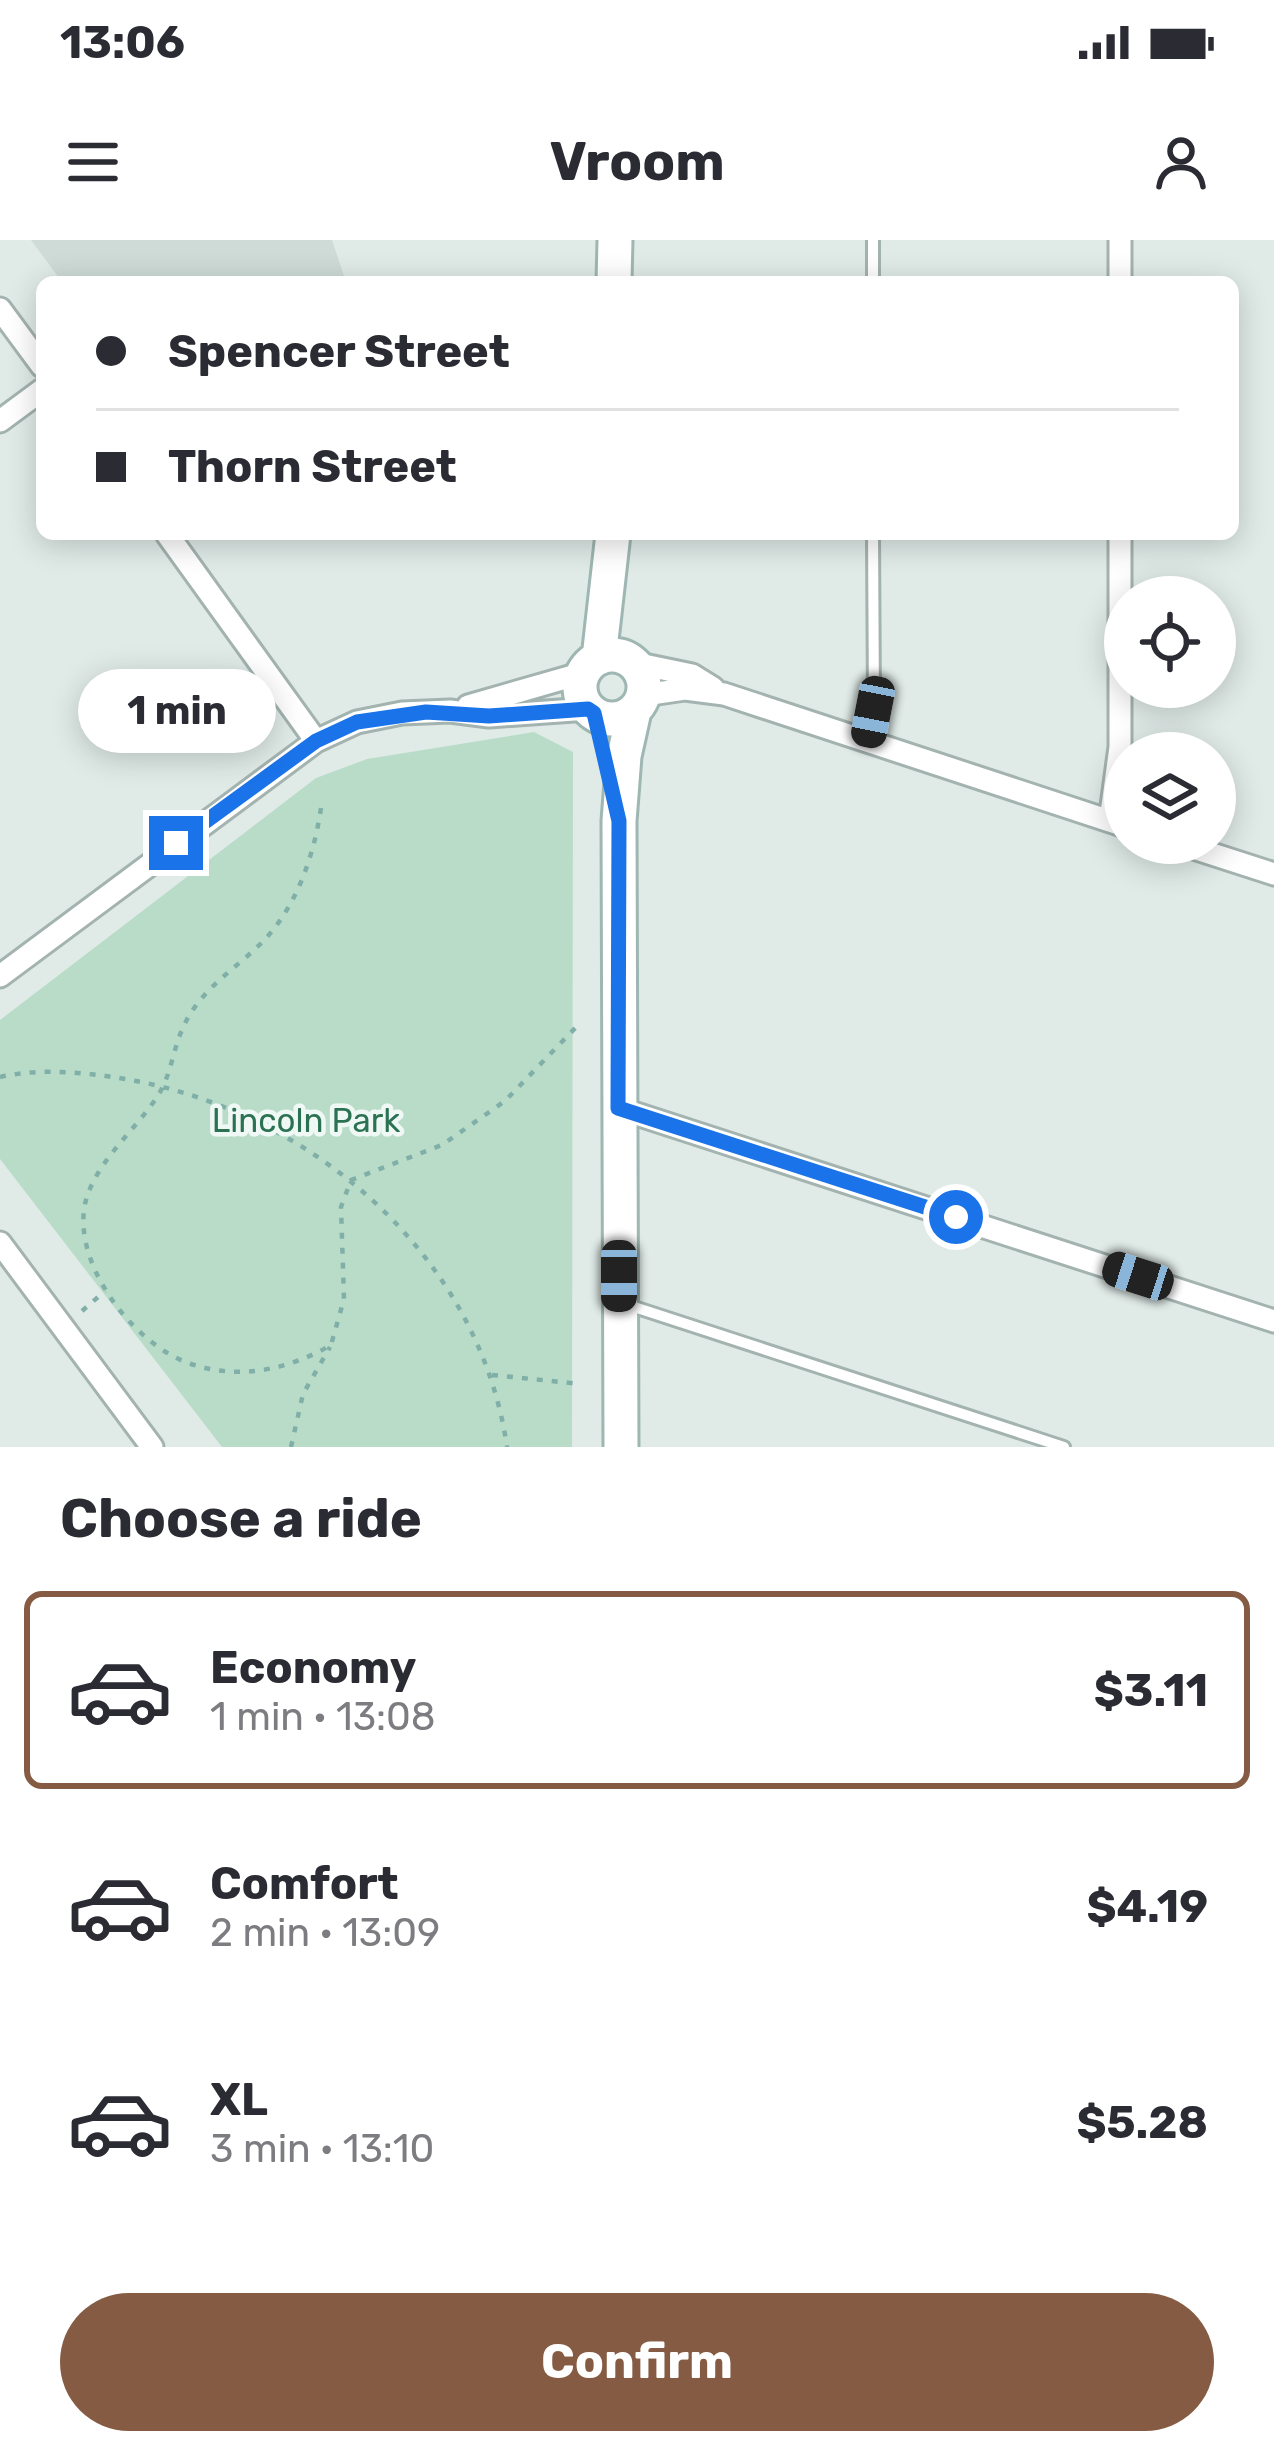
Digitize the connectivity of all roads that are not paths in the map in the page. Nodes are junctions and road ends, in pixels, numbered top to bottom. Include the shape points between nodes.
1 (615, 240) edge
2 (873, 240) edge
3 (1120, 240) edge
4 (614, 276) edge
5 (873, 276) edge
6 (1120, 276) edge
7 (0, 309) edge
8 (36, 358) edge
9 (36, 394) edge
10 (0, 421) edge
11 (170, 540) edge
12 (614, 540) edge
13 (874, 540) edge
14 (1120, 540) edge
15 (621, 677) junction
16 (724, 694) junction
17 (450, 711) junction
18 (591, 711) junction
19 (1123, 732) edge
20 (316, 741) junction
21 (867, 743) junction
22 (1104, 819) edge
23 (619, 821) junction
24 (1236, 862) edge
25 (1274, 874) edge
26 (0, 976) edge
27 (618, 1108) junction
28 (0, 1243) edge
29 (619, 1302) junction
30 (1274, 1321) edge
31 (152, 1447) edge
32 (621, 1447) edge
33 (1064, 1447) edge

1 - 4 main road
2 - 5 lane
3 - 6 street
7 - 8 street
9 - 10 street
11 - 20 street
12 - 15 main road
13 - 21 lane
14 - 19 street
15 - 16 street
15 - 16 street via 692,675
15 - 17 street
15 - 18 main road via 580,692
15 - 18 main road via 614,719
15 - 23 main road
16 - 21 street
17 - 18 street
17 - 20 street via 357,722
18 - 23 main road
20 - 26 street
21 - 22 street
23 - 27 main road
24 - 25 street
27 - 29 main road
27 - 30 street
28 - 31 street
29 - 32 main road
29 - 33 lane

